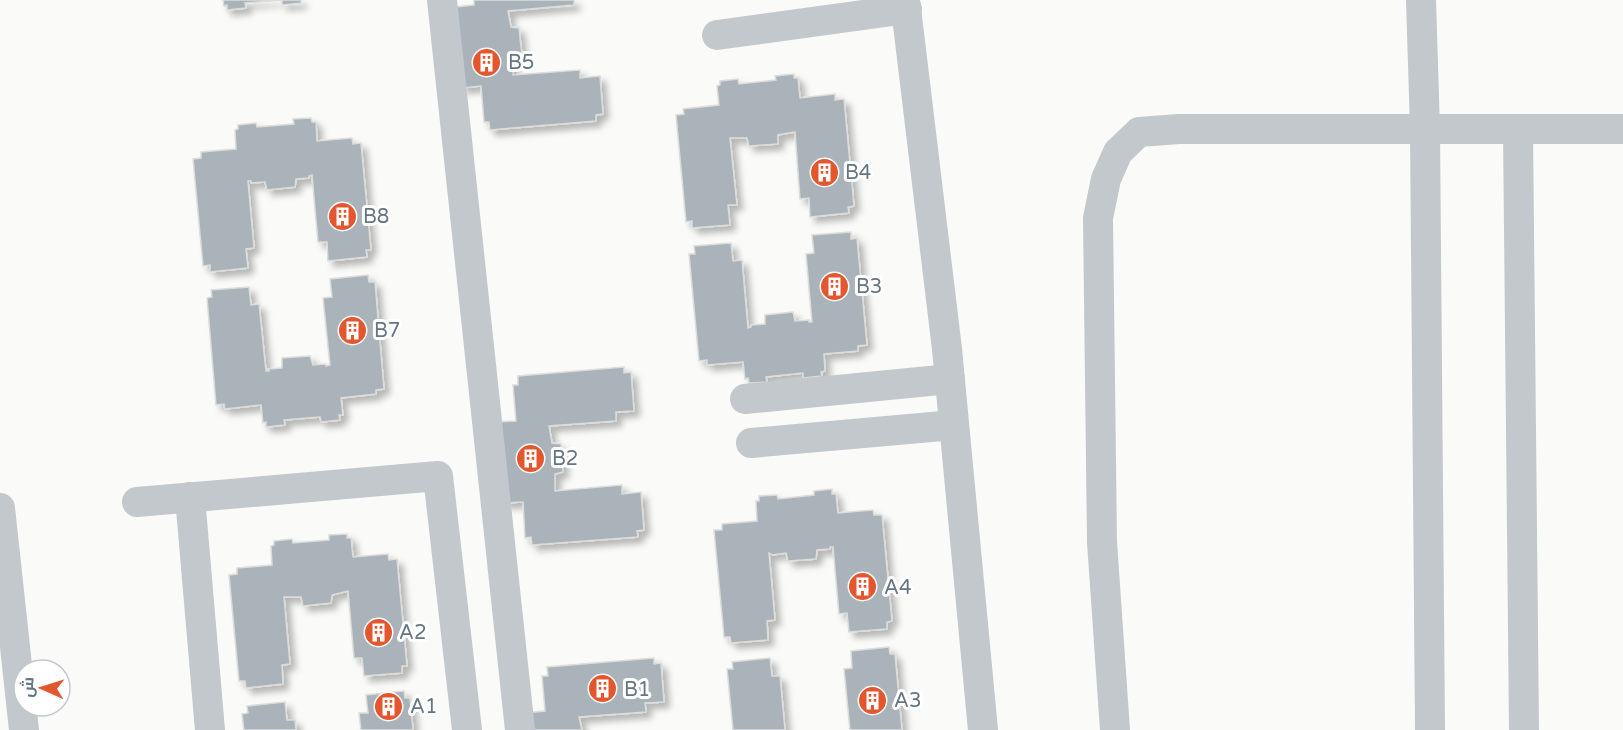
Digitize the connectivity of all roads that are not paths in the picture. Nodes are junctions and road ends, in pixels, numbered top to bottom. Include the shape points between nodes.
1 (442, 0) edge
2 (1421, 0) edge
3 (906, 5) edge
4 (717, 35) dead end
5 (1425, 129) junction
6 (1518, 129) junction
7 (1623, 129) edge
8 (950, 379) junction
9 (745, 399) dead end
10 (954, 425) junction
11 (751, 442) dead end
12 (190, 497) junction
13 (137, 502) dead end
14 (0, 508) edge
15 (5, 598) edge
16 (24, 730) edge
17 (210, 730) edge
18 (467, 730) edge
19 (520, 730) edge
20 (983, 730) edge
21 (1115, 730) edge
22 (1430, 730) edge
23 (1524, 730) edge

1 - 19 street
2 - 5 street
3 - 4 street
3 - 8 street
5 - 6 street
5 - 21 street via 1179,129 1139,132 1118,152 1106,179 1098,219 1102,542
5 - 22 street
6 - 7 street
6 - 23 street
8 - 9 street
8 - 10 street
10 - 11 street
10 - 20 street
12 - 13 street
12 - 17 street
12 - 18 street via 438,476
14 - 15 street
15 - 16 street

